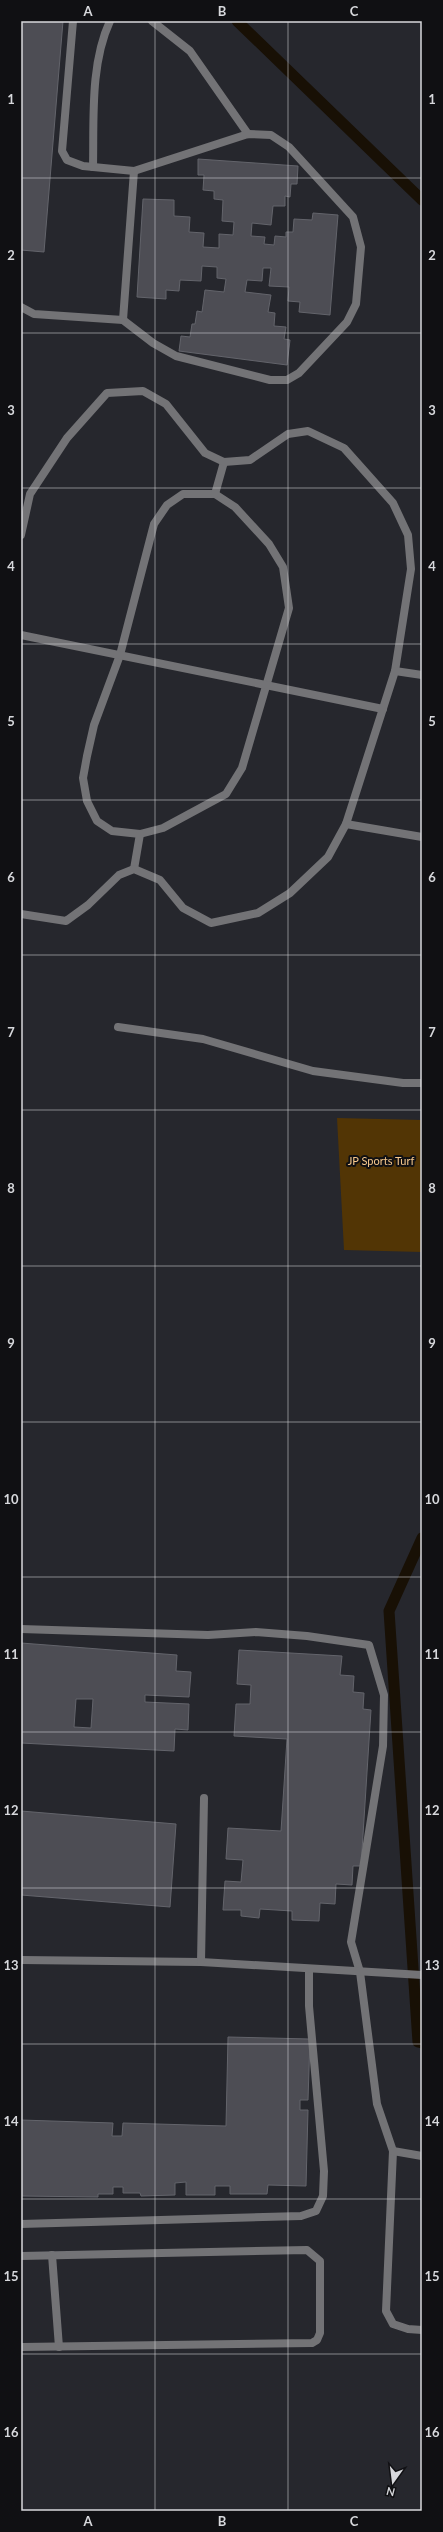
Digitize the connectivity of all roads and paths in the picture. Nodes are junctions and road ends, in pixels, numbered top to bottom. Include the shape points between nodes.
1 (73, 21) edge
2 (110, 21) edge
3 (152, 21) edge
4 (248, 134) junction
5 (93, 167) junction
6 (134, 170) junction
7 (21, 307) edge
8 (123, 320) junction
9 (224, 462) junction
10 (215, 494) junction
11 (21, 535) edge
12 (21, 635) edge
13 (120, 655) junction
14 (395, 672) junction
15 (422, 675) edge
16 (267, 684) junction
17 (383, 709) junction
18 (346, 824) junction
19 (140, 834) junction
20 (422, 837) edge
21 (134, 869) junction
22 (21, 914) edge
23 (118, 1027) dead end
24 (422, 1083) edge
25 (21, 1629) edge
26 (204, 1798) dead end
27 (21, 1960) edge
28 (200, 1962) junction
29 (309, 1970) junction
30 (360, 1972) junction
31 (422, 1975) edge
32 (393, 2152) junction
33 (422, 2156) edge
34 (21, 2224) edge
35 (52, 2255) junction
36 (21, 2256) edge
37 (422, 2330) edge
38 (21, 2347) edge
39 (59, 2347) junction

1 - 5 street via 62,151 67,160
2 - 5 street via 102,39 100,54 95,100
3 - 4 street via 190,51
4 - 6 street
4 - 8 street via 271,135 290,147 353,217 361,247 356,304 347,322 299,373 287,380 270,380 176,356 153,343
5 - 6 street
6 - 8 street
7 - 8 street via 34,314
9 - 10 street
9 - 11 street via 205,454 166,404 143,391 107,394 67,438 30,494
9 - 14 street via 250,460 288,434 308,431 344,448 393,503 408,535 411,569
10 - 13 street via 183,494 167,505 154,524
10 - 16 street via 235,507 269,544 283,567 288,608
12 - 13 street
13 - 16 street
13 - 19 street via 94,726 83,778 87,802 97,822 112,831
14 - 15 street
14 - 17 street
16 - 17 street
16 - 19 street via 242,768 226,794 163,828
17 - 18 street
18 - 20 street
18 - 21 street via 328,857 290,893 258,913 211,923 183,908 160,880
19 - 21 street
21 - 22 street via 119,875 88,905 66,921
23 - 24 street via 203,1039 313,1071 403,1083
25 - 30 street via 208,1635 256,1632 369,1645 384,1695 383,1746 351,1942
26 - 28 street
27 - 28 street
28 - 29 street
29 - 30 street
29 - 34 street via 309,2006 324,2171 323,2196 316,2211 301,2216
30 - 31 street
30 - 32 street via 377,2104
32 - 33 street
32 - 37 street via 386,2311 393,2324
35 - 36 street
35 - 39 street
35 - 39 street via 308,2250 320,2261 320,2333 312,2344
38 - 39 street

